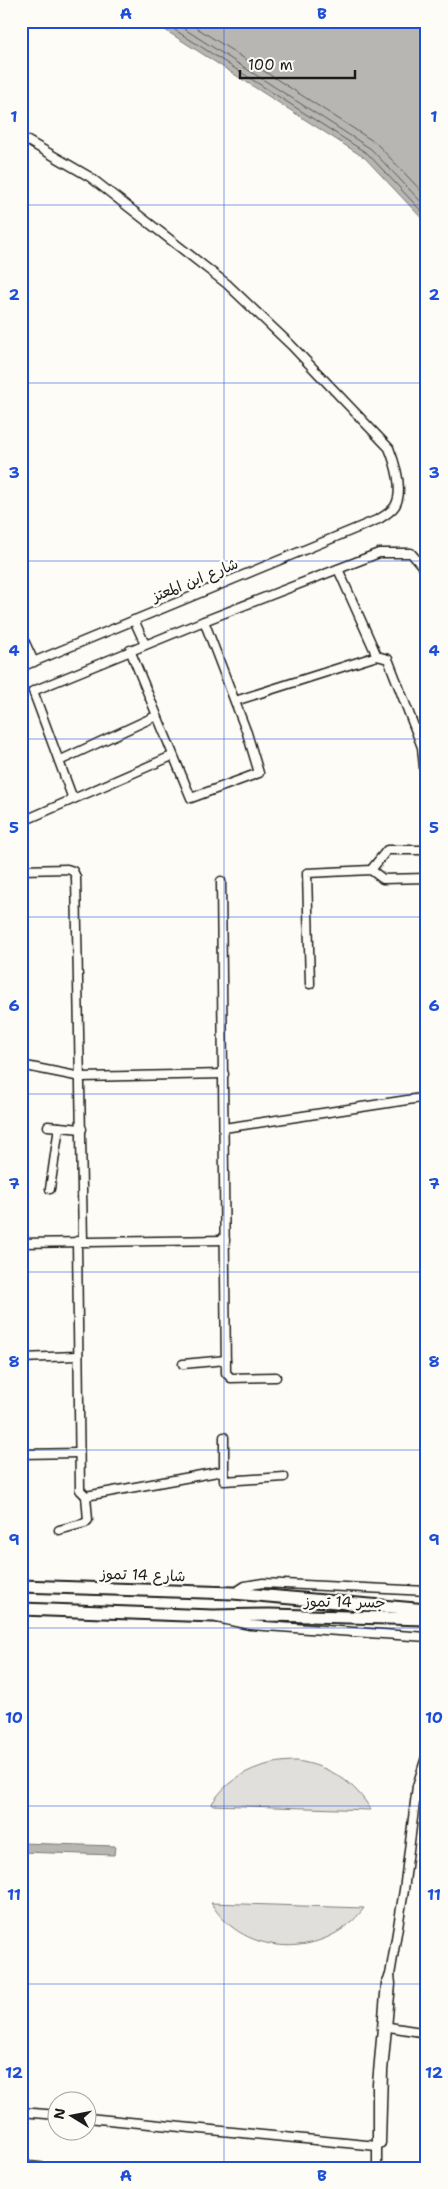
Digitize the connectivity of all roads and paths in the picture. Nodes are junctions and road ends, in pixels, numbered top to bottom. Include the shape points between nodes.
1 (21, 137) edge
2 (338, 569) junction
3 (427, 572) edge
4 (134, 620) junction
5 (204, 621) junction
6 (21, 634) edge
7 (146, 644) junction
8 (130, 650) junction
9 (377, 656) junction
10 (34, 662) junction
11 (21, 667) edge
12 (235, 701) junction
13 (156, 716) junction
14 (172, 756) junction
15 (60, 761) junction
16 (73, 799) junction
17 (427, 800) edge
18 (30, 818) dead end
19 (426, 850) edge
20 (21, 870) edge
21 (371, 870) junction
22 (427, 877) edge
23 (220, 880) dead end
24 (310, 984) dead end
25 (21, 1065) edge
26 (224, 1074) junction
27 (81, 1077) junction
28 (427, 1097) edge
29 (48, 1126) dead end
30 (59, 1127) junction
31 (224, 1128) junction
32 (82, 1129) junction
33 (50, 1189) dead end
34 (225, 1240) junction
35 (80, 1241) junction
36 (21, 1243) edge
37 (76, 1356) junction
38 (21, 1358) edge
39 (226, 1360) junction
40 (183, 1364) dead end
41 (276, 1377) dead end
42 (224, 1437) dead end
43 (79, 1453) junction
44 (21, 1454) edge
45 (223, 1471) junction
46 (284, 1477) dead end
47 (86, 1496) junction
48 (59, 1530) dead end
49 (21, 1586) edge
50 (427, 1591) edge
51 (233, 1593) junction
52 (264, 1596) joint
53 (21, 1610) edge
54 (427, 1610) edge
55 (213, 1616) junction
56 (427, 1619) edge
57 (427, 1638) edge
58 (427, 1754) edge
59 (384, 2026) junction
60 (427, 2033) edge
61 (21, 2112) edge
62 (48, 2114) edge
63 (98, 2119) edge
64 (377, 2146) junction
65 (21, 2165) edge
66 (47, 2168) edge
67 (377, 2168) edge

1 - 4 street, شارع ابن المعتز via 90,177 227,284 291,345 389,448 399,483 395,506 379,519
2 - 3 street via 379,553 403,552 412,553
2 - 5 street
2 - 9 street
4 - 7 street
4 - 10 street, شارع ابن المعتز
5 - 7 street
5 - 12 street
6 - 10 street
7 - 8 street
8 - 13 street
8 - 15 street via 34,691
9 - 12 street
9 - 17 street via 388,659 422,747
10 - 11 street, شارع ابن المعتز
12 - 14 street via 258,773 191,798
13 - 14 street
13 - 15 street
14 - 16 street
15 - 16 street
16 - 18 street
19 - 21 street via 387,850
19 - 22 street
20 - 27 street via 67,869 76,877
21 - 22 street via 383,879
21 - 24 street via 307,873
23 - 26 street
25 - 27 street
26 - 27 street
26 - 31 street
27 - 32 street
28 - 31 street
29 - 30 street
30 - 32 street
30 - 33 street
31 - 34 street
32 - 35 street
34 - 35 street
34 - 39 street
35 - 36 street
35 - 37 street
37 - 38 street
37 - 43 street
39 - 40 street
39 - 41 street via 228,1376
42 - 45 street
43 - 44 street
43 - 47 street via 80,1490
45 - 46 street via 227,1482
45 - 47 street
47 - 48 street via 88,1520
49 - 51 main road, شارع 14 تموز
50 - 51 street via 263,1583 245,1586
51 - 52 main road, شارع 14 تموز
52 - 54 main road, جسر 14 تموز
53 - 55 main road
55 - 56 main road, جسر 14 تموز
55 - 57 street via 231,1623 250,1625
58 - 59 street via 417,1786 404,1890 390,1976 386,1981
59 - 60 street
59 - 64 street via 377,2084
61 - 62 street
63 - 64 street
64 - 67 street
65 - 66 street

